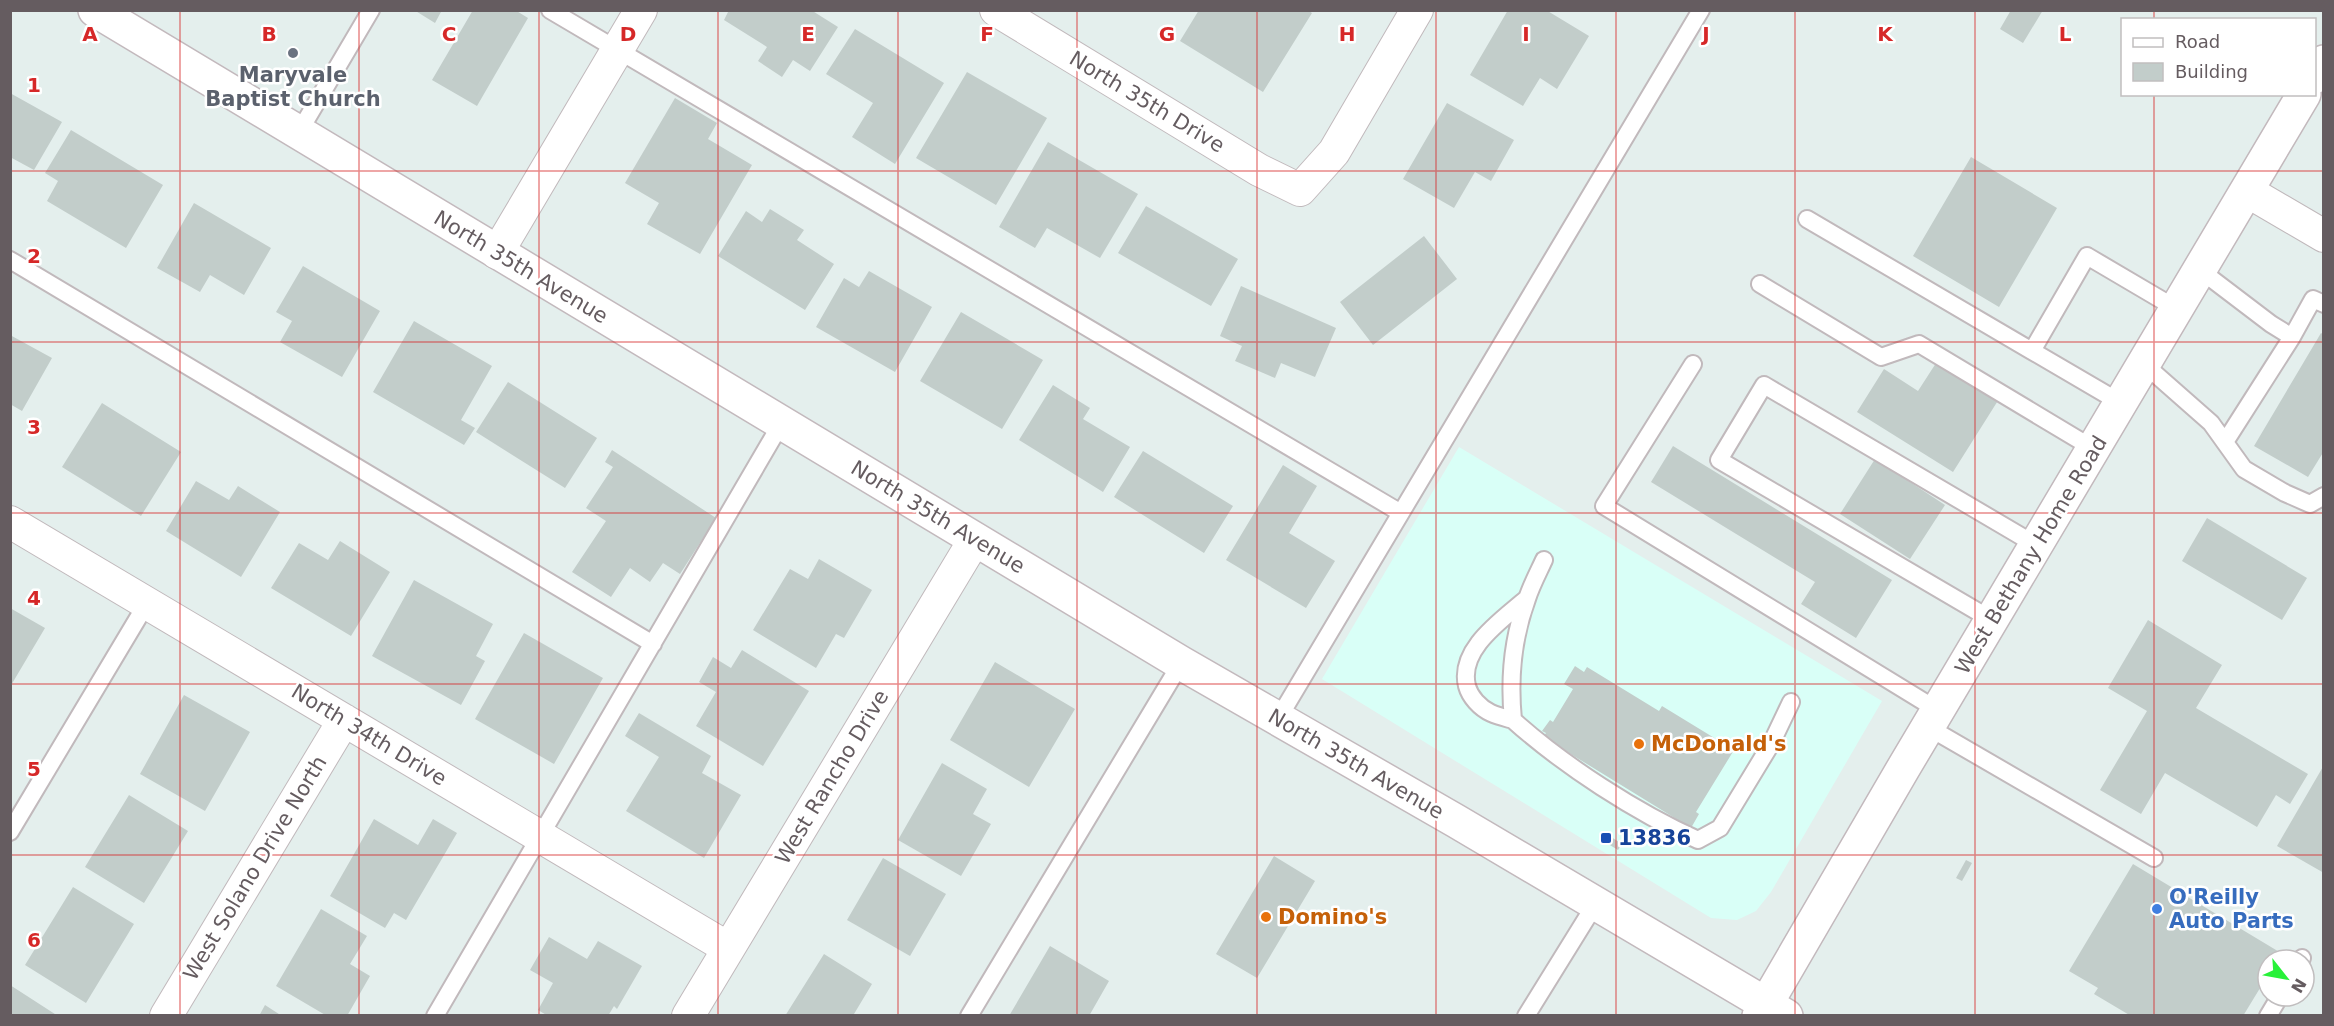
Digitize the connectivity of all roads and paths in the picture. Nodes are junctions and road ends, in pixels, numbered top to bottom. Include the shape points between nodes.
1 (95, 10) edge
2 (371, 10) edge
3 (550, 10) edge
4 (641, 10) edge
5 (996, 10) edge
6 (1417, 10) edge
7 (1701, 10) edge
8 (618, 50) junction
9 (2303, 96) edge
10 (299, 132) junction
11 (2247, 191) junction
12 (1807, 219) dead end
13 (2324, 236) edge
14 (497, 253) junction
15 (10, 260) edge
16 (2200, 270) junction
17 (1760, 284) dead end
18 (2324, 304) edge
19 (2177, 309) junction
20 (2292, 337) junction
21 (2032, 351) junction
22 (1693, 364) dead end
23 (2144, 364) junction
24 (2121, 403) junction
25 (782, 422) junction
26 (2225, 442) junction
27 (2094, 449) junction
28 (2324, 496) edge
29 (1401, 513) junction
30 (10, 522) edge
31 (975, 539) junction
32 (2036, 545) junction
33 (1544, 560) dead end
34 (1526, 599) junction
35 (147, 603) junction
36 (1992, 620) junction
37 (653, 644) junction
38 (1181, 663) junction
39 (1791, 702) dead end
40 (1278, 719) junction
41 (1933, 719) junction
42 (344, 720) junction
43 (1513, 720) junction
44 (10, 832) edge
45 (541, 836) junction
46 (2154, 858) dead end
47 (1596, 903) junction
48 (728, 948) junction
49 (1770, 1012) edge
50 (166, 1016) edge
51 (435, 1016) edge
52 (688, 1016) edge
53 (969, 1016) edge
54 (1526, 1016) edge

1 - 10 main road, North 35th Avenue
2 - 10 lane
3 - 8 lane
4 - 8 street
5 - 6 street, North 35th Drive via 1259,170 1300,190 1334,152
7 - 29 lane
8 - 14 street
8 - 29 lane
9 - 11 main road, West Bethany Home Road
10 - 14 main road, North 35th Avenue
11 - 13 street
11 - 16 main road, West Bethany Home Road
12 - 21 lane
14 - 25 main road, North 35th Avenue
15 - 37 lane
16 - 19 main road, West Bethany Home Road
16 - 20 lane
17 - 27 lane via 1881,357 1919,344
18 - 20 lane via 2313,299
19 - 21 lane via 2087,256
19 - 23 main road, West Bethany Home Road
20 - 26 lane
21 - 24 lane
22 - 41 lane via 1604,506
23 - 24 main road, West Bethany Home Road
23 - 26 lane via 2211,423
24 - 27 main road, West Bethany Home Road
25 - 31 main road, North 35th Avenue
25 - 37 lane
26 - 28 lane via 2244,469 2285,493 2310,504
27 - 32 main road, West Bethany Home Road
29 - 40 lane
30 - 35 street, North 34th Drive
31 - 38 main road, North 35th Avenue
31 - 48 street, West Rancho Drive
32 - 36 main road, West Bethany Home Road
32 - 36 lane via 1764,385 1719,460
33 - 34 lane
34 - 43 lane via 1513,658
34 - 43 lane via 1489,631 1468,661 1465,678 1470,695 1488,712
35 - 42 street, North 34th Drive
35 - 44 lane
36 - 41 main road, West Bethany Home Road
37 - 45 lane
38 - 40 main road, North 35th Avenue
38 - 53 lane
39 - 43 lane via 1771,744 1720,828 1698,840 1618,796 1536,741
40 - 47 main road, North 35th Avenue
41 - 46 lane
41 - 49 main road, West Bethany Home Road
42 - 45 street, North 34th Drive
42 - 50 street, West Solano Drive North
45 - 48 street, North 34th Drive
45 - 51 lane
47 - 49 main road, North 35th Avenue
47 - 54 lane
48 - 52 street, West Rancho Drive

